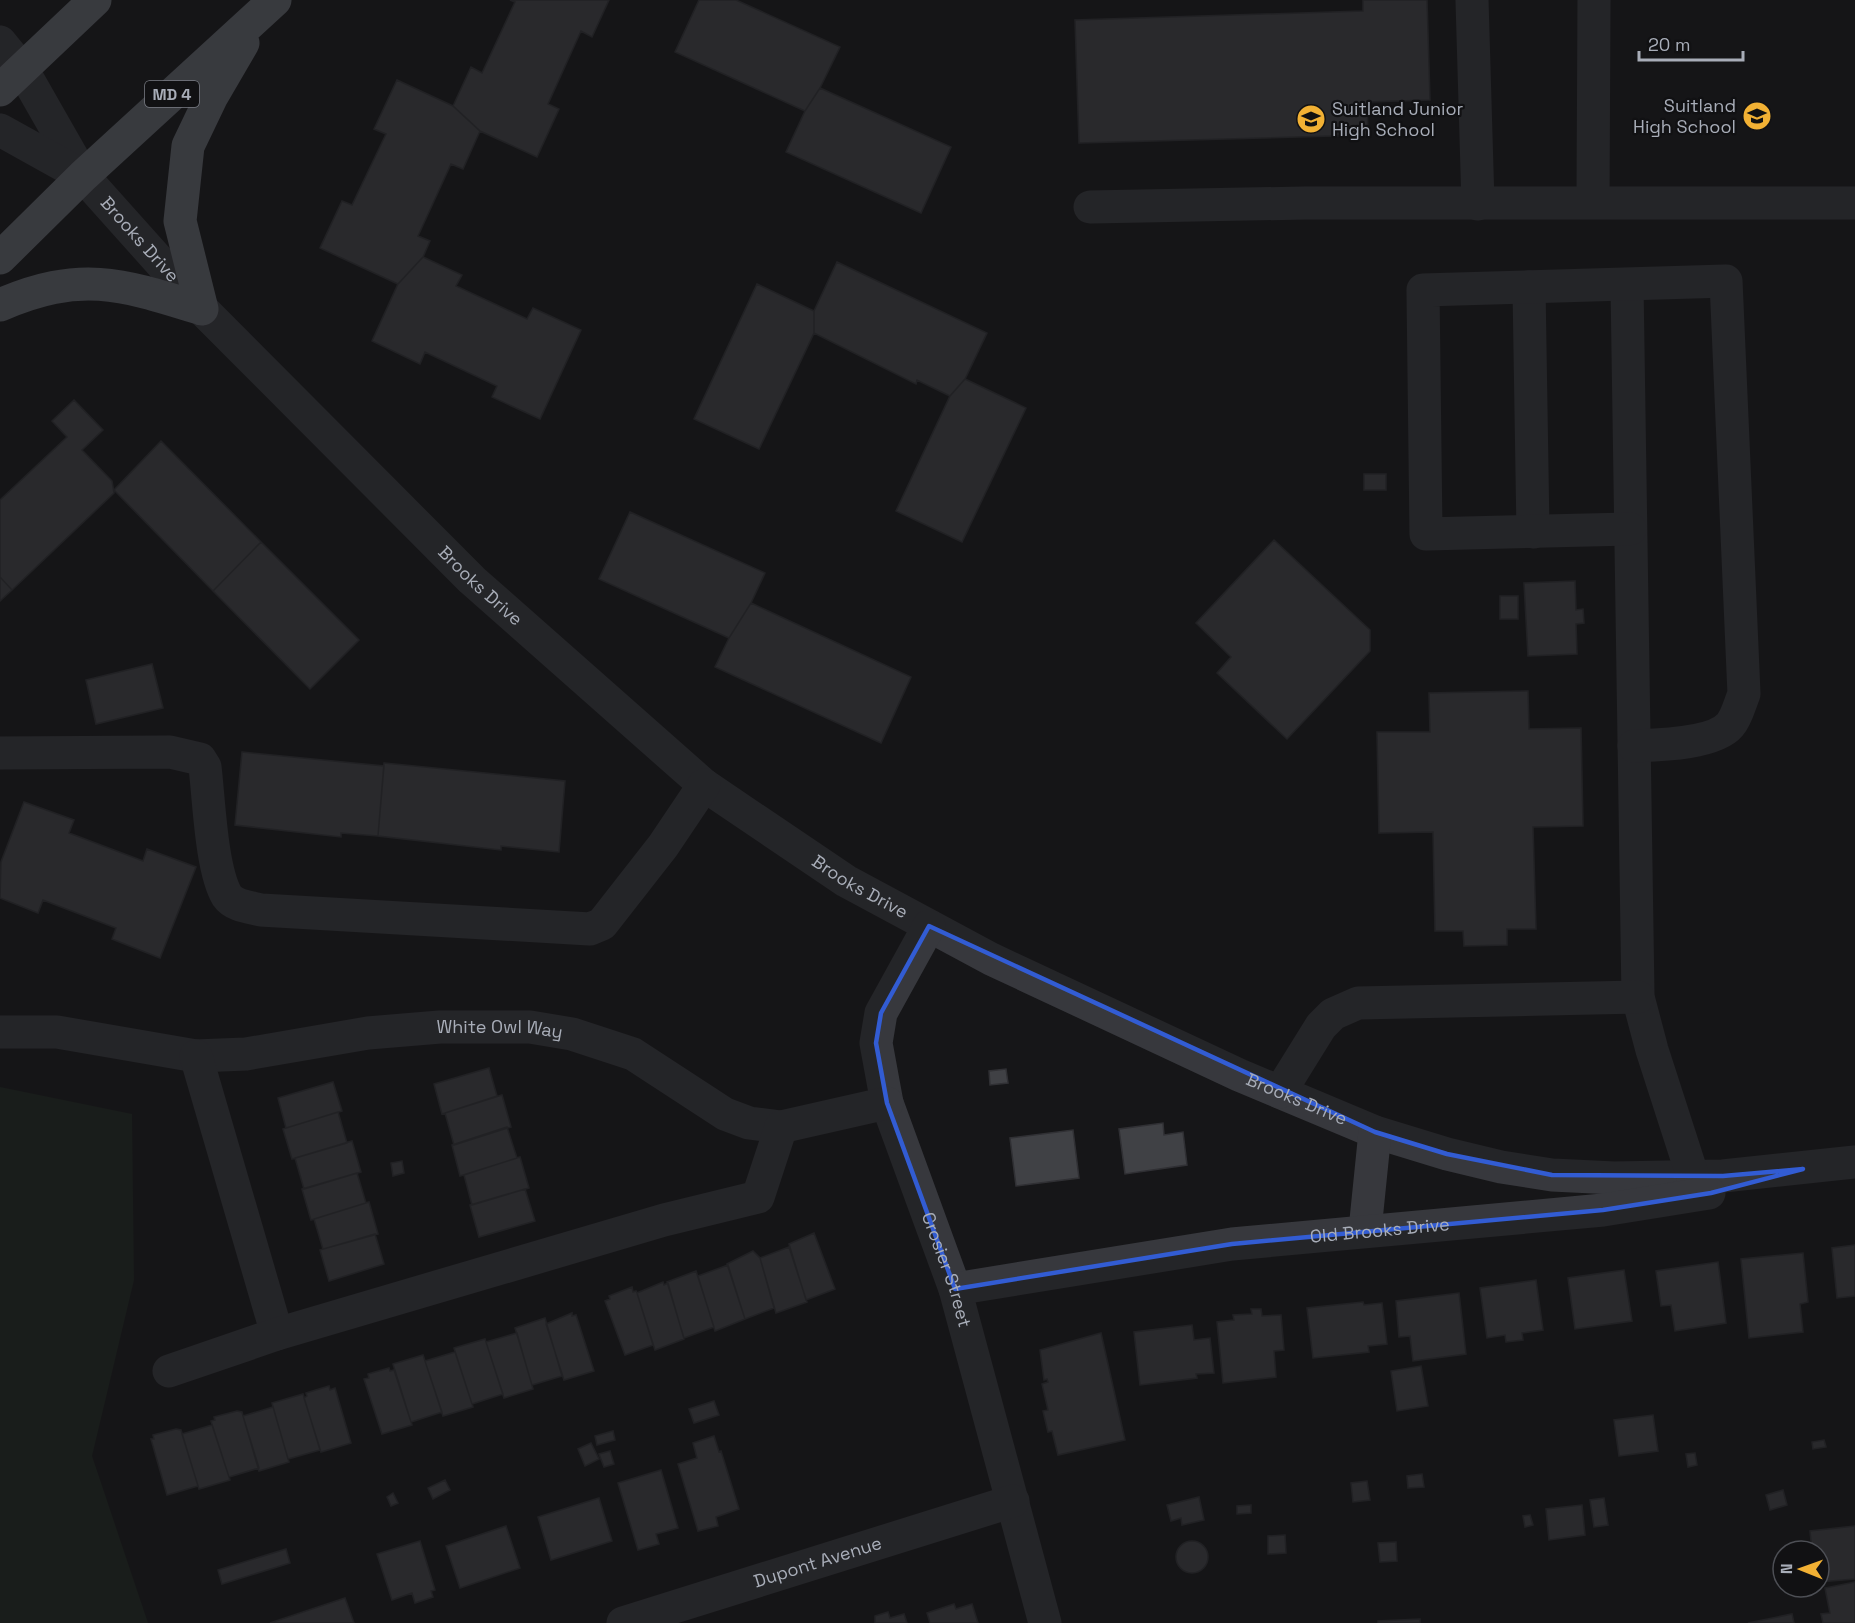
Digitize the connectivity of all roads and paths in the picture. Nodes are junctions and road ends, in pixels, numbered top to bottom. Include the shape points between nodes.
1 (95, 0) edge
2 (1472, 0) edge
3 (1594, 0) edge
4 (267, 7) edge
5 (0, 42) edge
6 (11, 79) edge
7 (0, 130) edge
8 (83, 176) junction
9 (1593, 201) junction
10 (1855, 203) edge
11 (1478, 204) junction
12 (1090, 207) dead end
13 (0, 258) edge
14 (1627, 285) junction
15 (1529, 287) junction
16 (0, 304) edge
17 (202, 309) junction
18 (1630, 529) junction
19 (1533, 532) junction
20 (1634, 746) junction
21 (0, 753) edge
22 (704, 785) junction
23 (929, 926) junction
24 (1638, 997) junction
25 (0, 1032) edge
26 (196, 1056) junction
27 (1280, 1092) junction
28 (887, 1103) junction
29 (782, 1127) junction
30 (1375, 1132) junction
31 (1855, 1162) edge
32 (1803, 1169) junction
33 (1692, 1176) junction
34 (1365, 1230) junction
35 (955, 1289) junction
36 (277, 1334) junction
37 (170, 1371) dead end
38 (1013, 1501) junction
39 (623, 1623) edge
40 (1046, 1623) edge

1 - 6 highway
2 - 11 street
3 - 9 street
4 - 8 highway, MD 4
4 - 17 highway via 211,98 188,146 180,220
5 - 6 street, Brooks Drive
6 - 8 street, Brooks Drive
7 - 8 street, Brooks Drive
8 - 13 highway, MD 4
8 - 17 street, Brooks Drive
9 - 10 street
9 - 11 street
11 - 12 street
14 - 15 street
14 - 18 street
14 - 20 street via 1726,281 1744,694 1730,726 1702,739
15 - 19 street
15 - 19 street via 1423,290 1426,534
16 - 17 highway via 44,288 99,282 134,288
17 - 22 street, Brooks Drive via 472,580
18 - 19 street
18 - 20 street
20 - 24 street
21 - 22 street via 170,752 200,759 205,767 219,868 228,897 238,905 261,910 590,928 602,924 663,846
22 - 23 street, Brooks Drive via 846,881
23 - 27 street, Brooks Drive via 1101,1012
23 - 28 street, Crosier Street via 881,1013 876,1043
24 - 27 street via 1358,1003 1333,1014 1321,1026
24 - 33 street
25 - 26 street, White Owl Way via 57,1032
26 - 29 street, White Owl Way via 246,1054 399,1030 530,1027 572,1034 633,1054 725,1114 749,1123
26 - 36 street
27 - 30 street, Brooks Drive
28 - 29 street, White Owl Way
28 - 35 street, Crosier Street
29 - 36 street via 758,1197 664,1220
30 - 33 street, Brooks Drive via 1458,1157 1552,1175
30 - 34 street
31 - 32 street, Brooks Drive
32 - 33 street, Brooks Drive
32 - 34 street, Old Brooks Drive via 1711,1193 1603,1210
34 - 35 street, Old Brooks Drive via 1232,1244
35 - 38 street, Crosier Street
36 - 37 street
38 - 39 street, Dupont Avenue
38 - 40 street, Crosier Street

